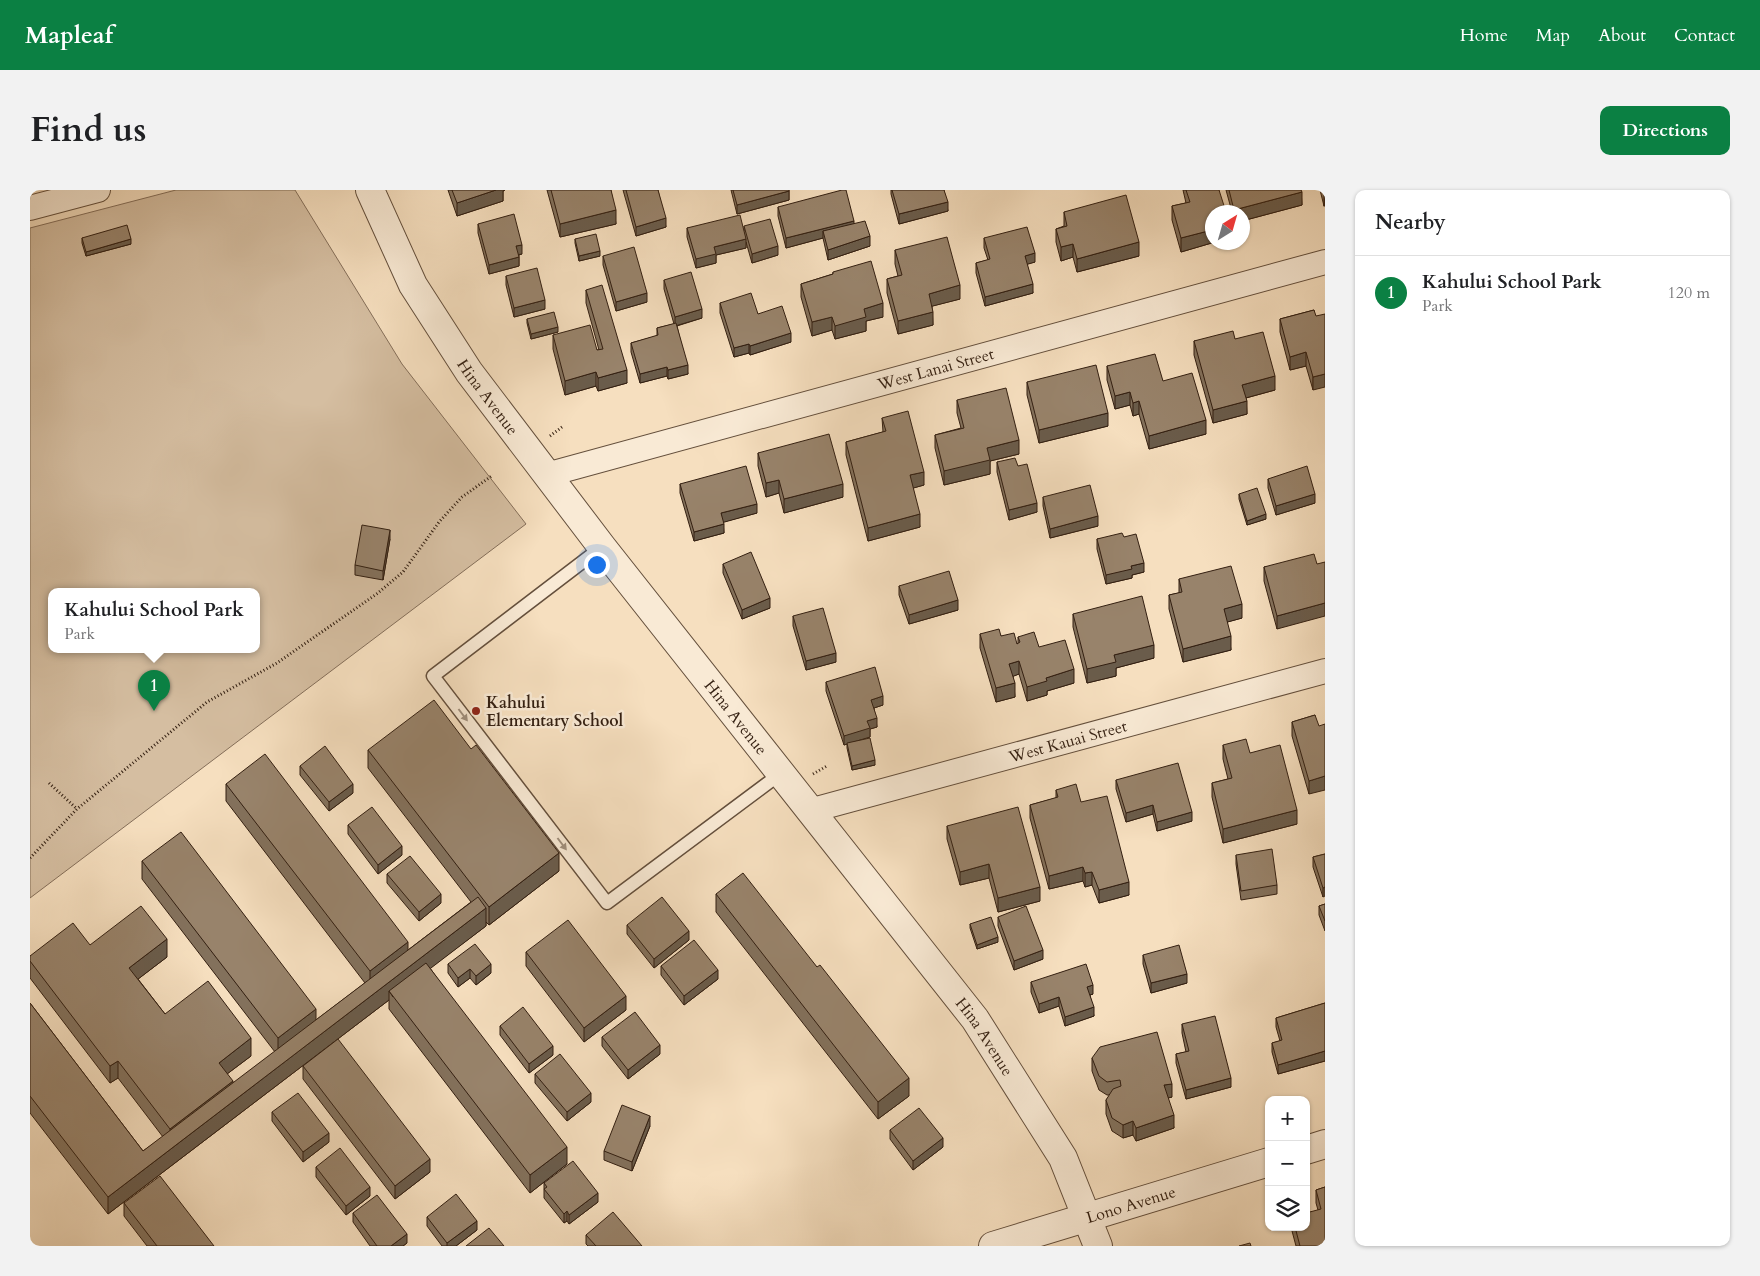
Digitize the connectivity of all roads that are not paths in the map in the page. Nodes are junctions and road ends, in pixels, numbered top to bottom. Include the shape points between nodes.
1 (98, 190) edge
2 (370, 190) edge
3 (30, 208) edge
4 (1325, 262) edge
5 (546, 475) junction
6 (602, 548) junction
7 (1325, 671) edge
8 (780, 774) junction
9 (809, 811) junction
10 (1325, 1144) edge
11 (1310, 1149) edge
12 (1265, 1163) edge
13 (1088, 1217) junction
14 (993, 1246) edge
15 (1098, 1246) edge

1 - 3 street
2 - 5 street, Hina Avenue via 413,285 469,372
4 - 5 street, West Lanai Street
5 - 6 street, Hina Avenue
6 - 8 street, Hina Avenue
6 -> 8 lane via 433,676 607,903
7 - 9 street, West Kauai Street
8 - 9 street, Hina Avenue
9 - 13 street, Hina Avenue via 975,1019 1063,1158
10 - 11 street
12 - 13 street, Lono Avenue
13 - 14 street, Lono Avenue
13 - 15 street, Hina Avenue

